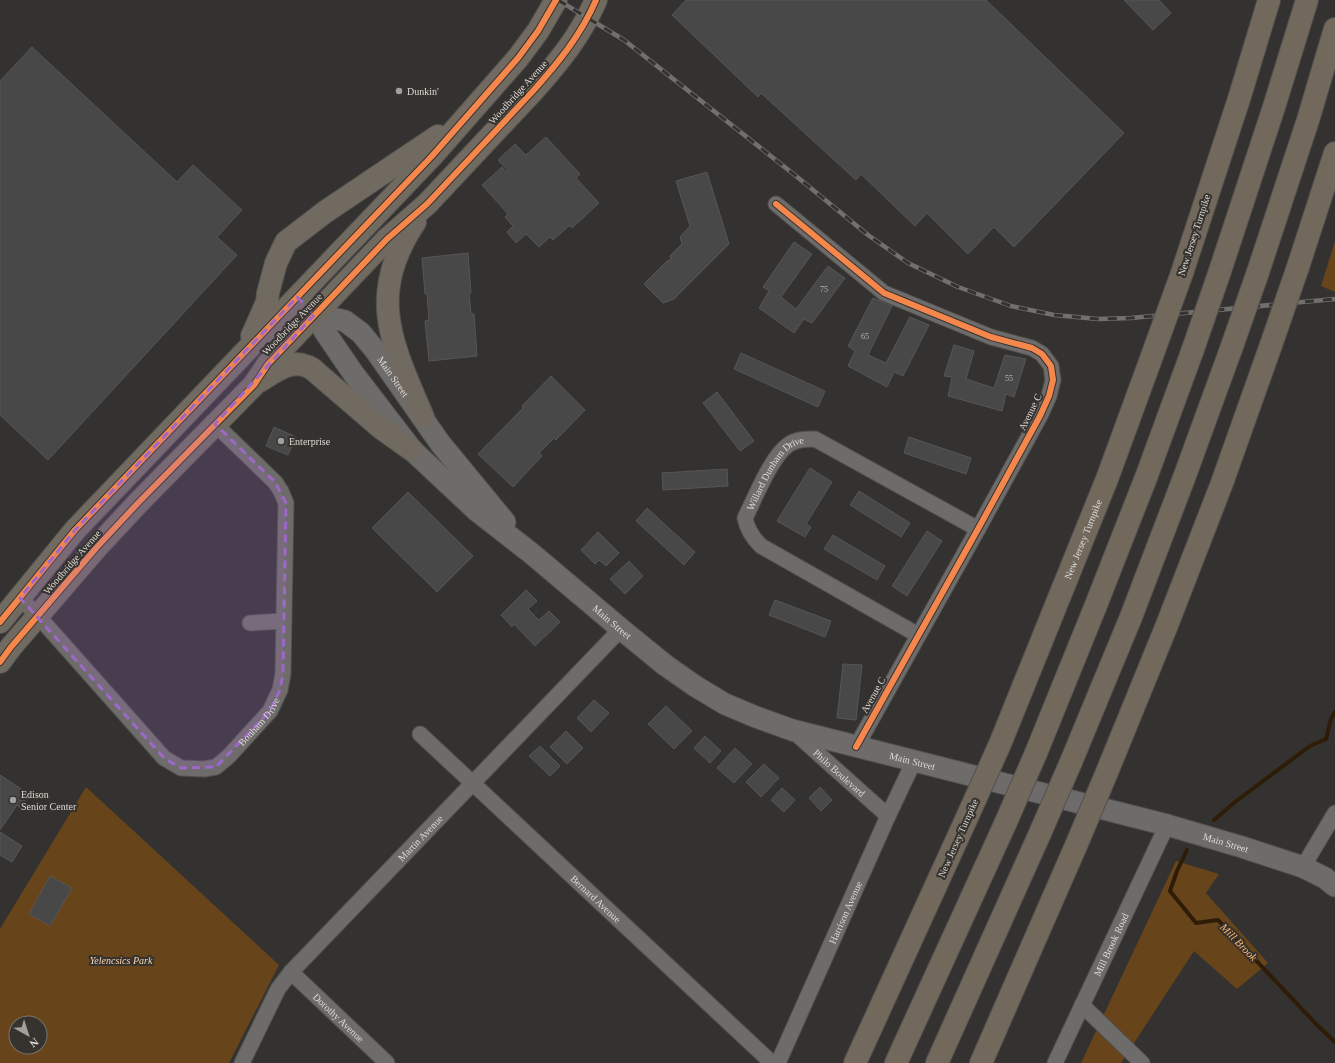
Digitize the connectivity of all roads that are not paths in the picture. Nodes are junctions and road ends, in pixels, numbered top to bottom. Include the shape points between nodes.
1 (556, 0) edge
2 (602, 0) edge
3 (1269, 0) edge
4 (1306, 0) edge
5 (592, 9) edge
6 (1335, 29) edge
7 (474, 107) junction
8 (1335, 153) edge
9 (427, 204) junction
10 (776, 204) dead end
11 (276, 263) junction
12 (297, 297) junction
13 (315, 314) junction
14 (243, 353) junction
15 (254, 385) junction
16 (423, 417) junction
17 (215, 424) junction
18 (412, 450) junction
19 (978, 529) junction
20 (531, 553) junction
21 (20, 598) junction
22 (38, 616) junction
23 (284, 621) junction
24 (0, 622) edge
25 (250, 623) dead end
26 (620, 629) junction
27 (918, 635) junction
28 (0, 662) edge
29 (792, 730) junction
30 (420, 734) dead end
31 (856, 746) junction
32 (914, 761) junction
33 (474, 783) junction
34 (1335, 813) edge
35 (888, 816) junction
36 (1167, 825) junction
37 (1303, 867) junction
38 (1335, 886) edge
39 (292, 972) junction
40 (1082, 1005) junction
41 (242, 1063) edge
42 (387, 1063) edge
43 (772, 1063) edge
44 (778, 1063) edge
45 (855, 1063) edge
46 (896, 1063) edge
47 (937, 1063) edge
48 (981, 1063) edge
49 (1055, 1063) edge
50 (1142, 1063) edge

1 - 7 main road, Woodbridge Avenue via 538,32
2 - 5 main road
3 - 45 highway, New Jersey Turnpike, bridge via 1182,273 1107,479 1000,744
4 - 46 highway, bridge via 1219,274 1148,475 1036,753
5 - 9 main road, Woodbridge Avenue via 576,38 550,73
6 - 47 highway, bridge via 1258,272 1131,617 1041,831
7 - 11 main road via 431,141 325,212 286,242
7 - 12 main road, Woodbridge Avenue via 432,156
8 - 48 highway, bridge via 1222,483 1167,626 1078,841
9 - 13 main road, Woodbridge Avenue via 387,239
9 - 16 main road via 395,258 389,278 387,302 397,354
10 - 19 street, Avenue C via 884,293 991,337 1032,348 1042,354 1051,366 1053,380 1049,396
11 - 12 main road
11 - 14 main road via 267,302
12 - 13 main road, Main Street
12 - 14 main road, Woodbridge Avenue
13 - 15 main road, Woodbridge Avenue via 268,364
13 - 16 main road, Main Street via 345,321 360,333
13 - 18 main road, Main Street via 353,373
14 - 21 main road, Woodbridge Avenue via 75,530
15 - 17 main road, Woodbridge Avenue
15 - 18 main road via 280,369 296,364 306,366 317,372 381,428
16 - 20 main road, Main Street via 440,443
17 - 22 main road, Woodbridge Avenue via 107,536
17 - 23 street, Bonham Drive via 275,482 286,503
18 - 20 main road, Main Street via 477,511
19 - 27 street, Avenue C
19 - 27 street, Willard Dunham Drive via 815,439 802,439 789,444 777,455 744,518 756,541
20 - 26 main road, Main Street
21 - 22 street, Bonham Drive
21 - 24 main road, Woodbridge Avenue
22 - 23 street, Bonham Drive via 164,758 182,768 204,769 216,767 229,756 270,711 280,690 283,674
22 - 28 main road, Woodbridge Avenue
23 - 25 street
26 - 29 main road, Main Street via 665,665 719,701
26 - 33 street, Martin Avenue
27 - 31 street, Avenue C
29 - 31 main road, Main Street
29 - 35 street, Philo Boulevard
30 - 33 street, Bernard Avenue
31 - 32 main road, Main Street
32 - 35 street, Harrison Avenue
32 - 36 main road, Main Street
33 - 39 street, Martin Avenue
33 - 43 street, Bernard Avenue
34 - 37 street
35 - 44 street, Harrison Avenue
36 - 37 main road, Main Street
36 - 40 street, Mill Brook Road
37 - 38 main road, Main Street
39 - 41 street, Martin Avenue via 278,989
39 - 42 street, Dorothy Avenue
40 - 49 street, Mill Brook Road
40 - 50 street

